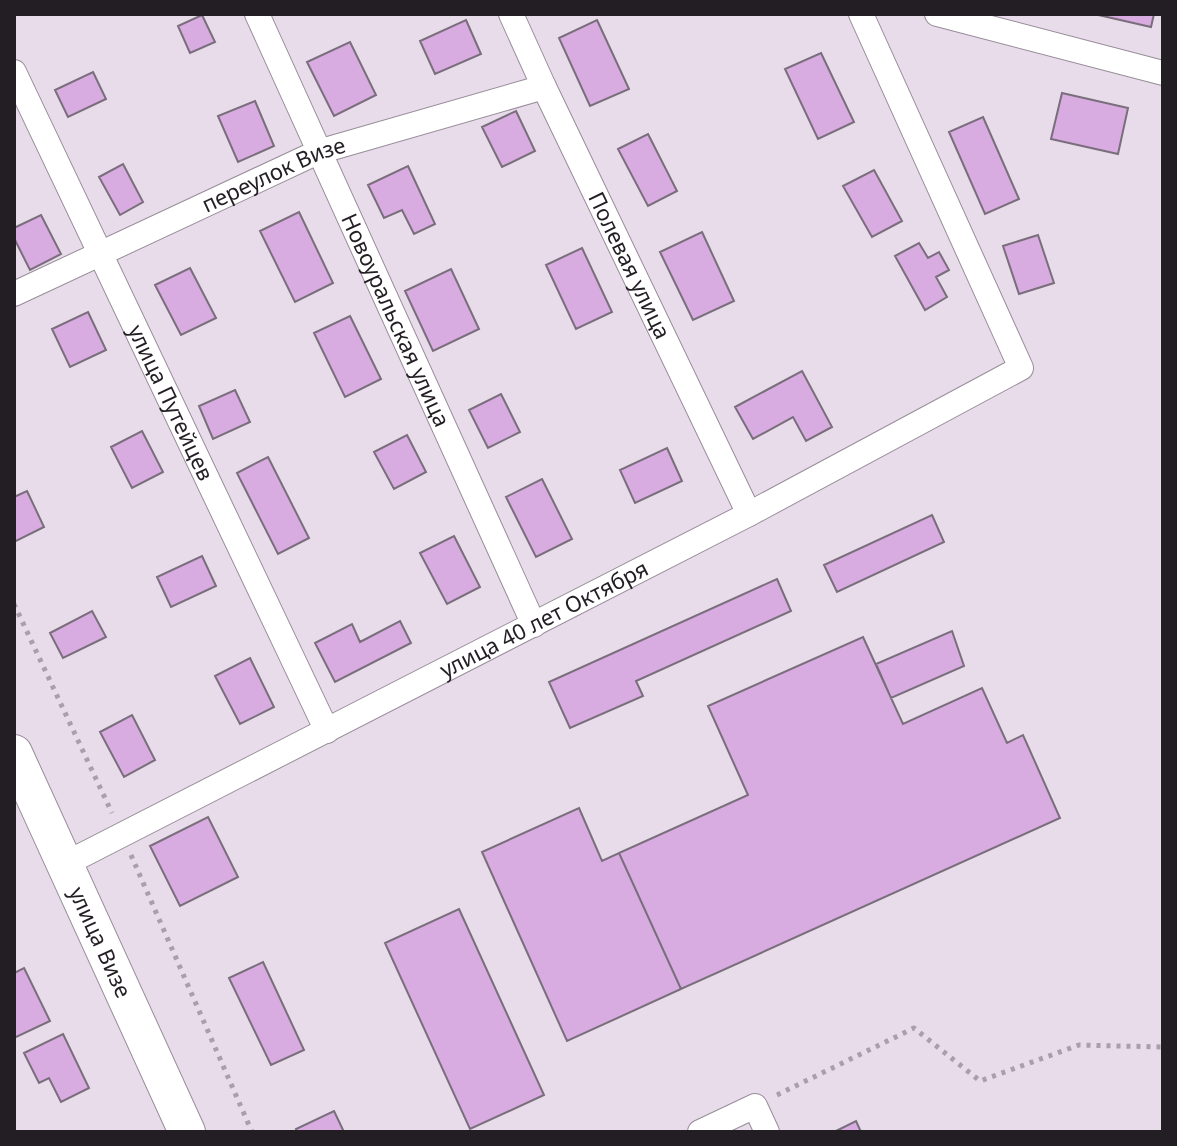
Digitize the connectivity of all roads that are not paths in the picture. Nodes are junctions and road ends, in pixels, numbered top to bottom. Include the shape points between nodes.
1 (257, 14) edge
2 (511, 14) edge
3 (861, 14) edge
4 (937, 14) edge
5 (14, 72) edge
6 (1163, 73) edge
7 (544, 87) junction
8 (318, 152) junction
9 (99, 253) junction
10 (14, 294) edge
11 (749, 514) junction
12 (534, 625) junction
13 (327, 731) junction
14 (14, 753) edge
15 (65, 864) junction
16 (187, 1132) edge
17 (700, 1132) edge
18 (767, 1132) edge

1 - 8 street, Новоуральская улица
2 - 7 street, Полевая улица
3 - 11 street, улица 40 лет Октября via 1021,368
4 - 6 street
5 - 9 street, улица Путейцев
7 - 8 street, переулок Визе
7 - 11 street, Полевая улица
8 - 9 street, переулок Визе
8 - 12 street, Новоуральская улица
9 - 10 street, переулок Визе
9 - 13 street, улица Путейцев
11 - 12 street, улица 40 лет Октября
12 - 13 street, улица 40 лет Октября
13 - 15 street, улица 40 лет Октября
14 - 15 street, улица Визе
15 - 16 street, улица Визе
17 - 18 street via 755,1106

